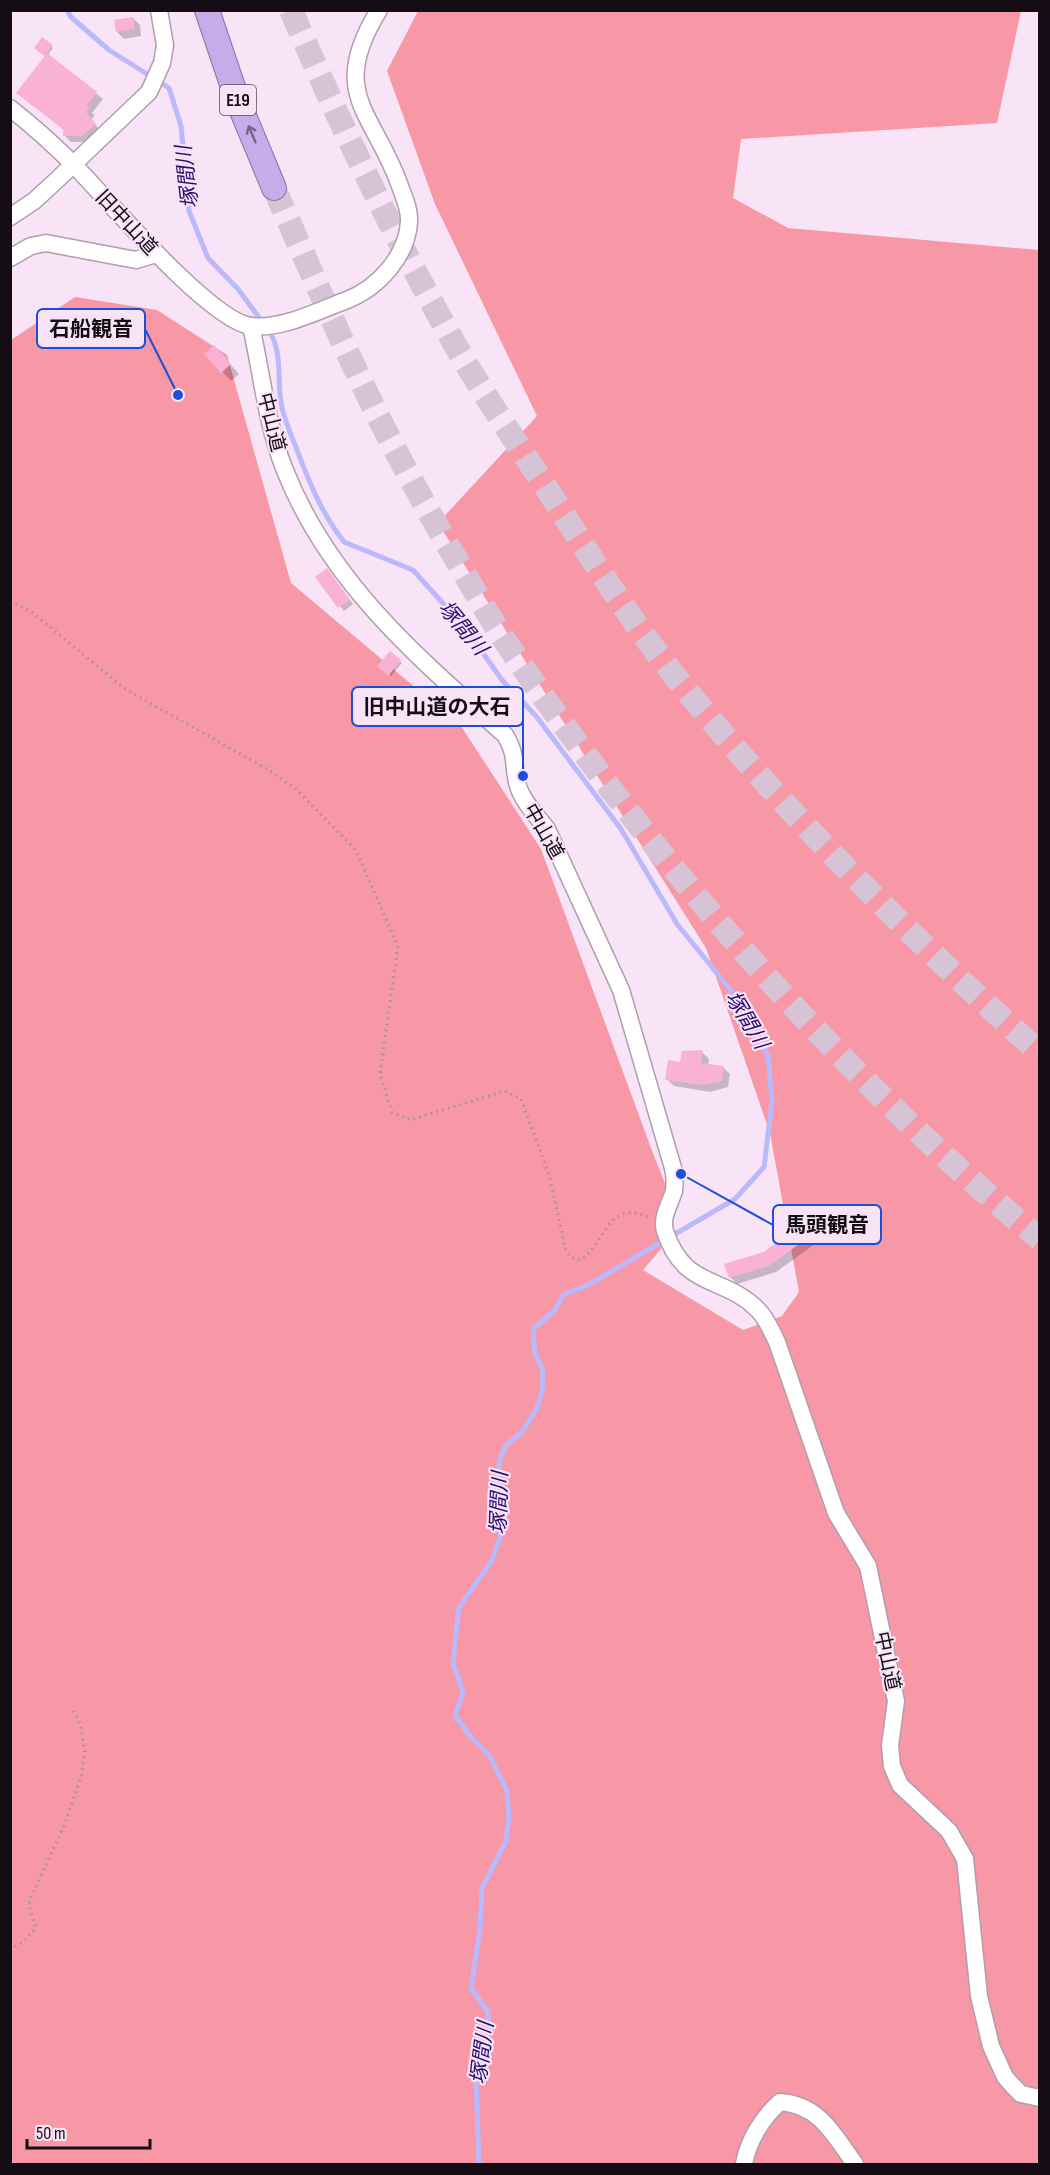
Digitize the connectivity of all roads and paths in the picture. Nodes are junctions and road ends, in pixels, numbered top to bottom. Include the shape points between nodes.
1 (159, 10) edge
2 (207, 10) edge
3 (379, 10) edge
4 (10, 108) edge
5 (73, 164) junction
6 (274, 188) tunnel mouth
7 (10, 217) edge
8 (156, 254) junction
9 (10, 258) edge
10 (252, 326) junction
11 (10, 602) edge
12 (666, 1233) junction
13 (72, 1708) dead end
14 (10, 1950) edge
15 (1040, 2098) edge
16 (744, 2164) edge
17 (855, 2164) edge

1 - 5 street via 165,45 149,92
6 -> 2 highway, E19 via 237,99
3 - 10 street via 359,47 356,87 364,115 405,200 409,221 397,260 356,296 298,319
4 - 5 street, 旧中山道
5 - 7 street via 34,201
5 - 8 street, 旧中山道
8 - 9 street via 136,260 46,243
8 - 10 street, 旧中山道 via 217,309
10 - 12 street, 中山道 via 268,417 284,467 303,510 338,568 420,658 505,735 513,748 518,786 547,829 621,990 674,1168 674,1190 665,1215
11 - 12 path via 32,612 125,688 296,789 356,850 398,946 380,1074 392,1112 410,1120 505,1091 521,1099 549,1174 566,1251 572,1257 580,1260 591,1253 614,1218 623,1212 638,1213
12 - 15 street, 中山道 via 683,1266 746,1300 767,1321 777,1342 836,1513 868,1566 896,1701 890,1746 892,1766 900,1785 949,1831 965,1859 979,1996 991,2046 1013,2086 1021,2094
13 - 14 path via 80,1723 85,1752 81,1777 31,1897 29,1905 36,1928
16 - 17 street via 767,2114 780,2102 796,2103 822,2119

